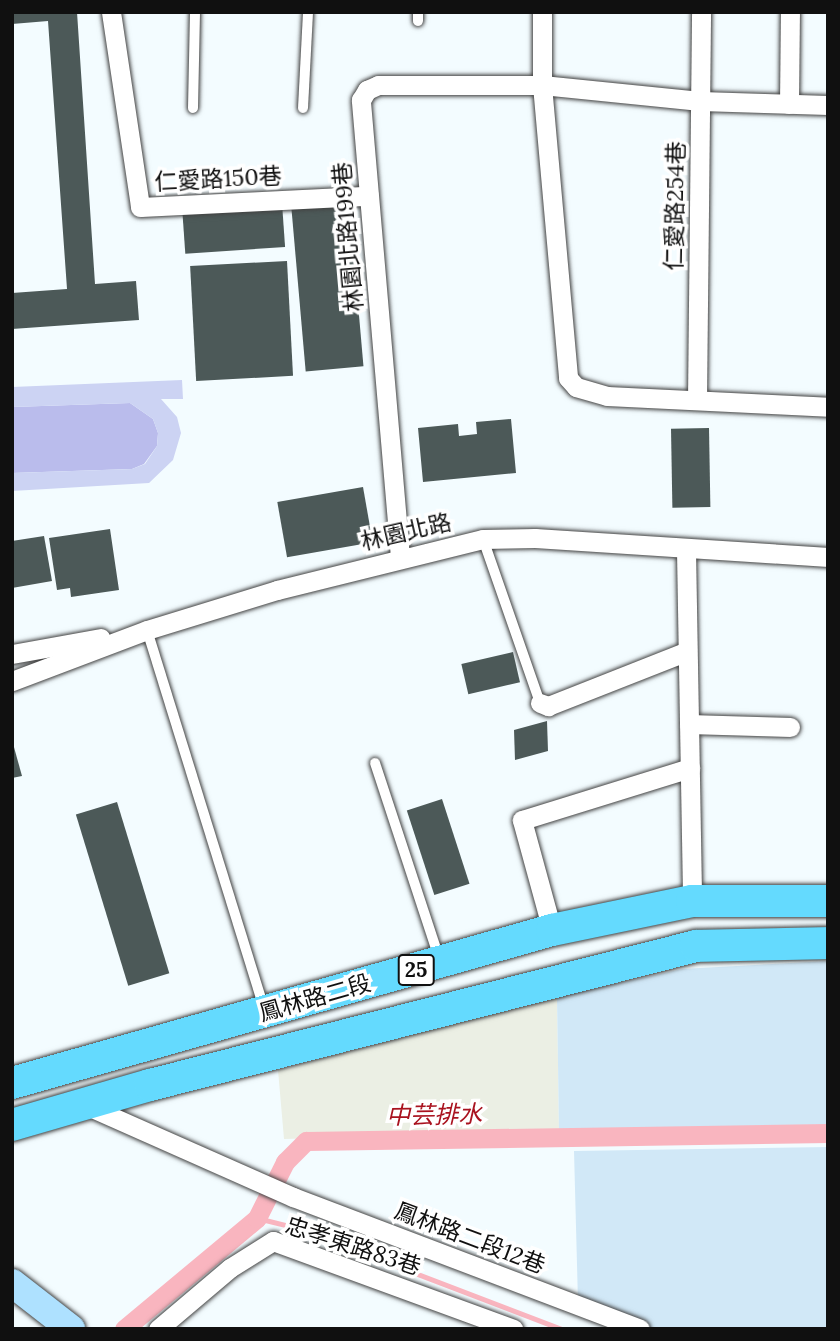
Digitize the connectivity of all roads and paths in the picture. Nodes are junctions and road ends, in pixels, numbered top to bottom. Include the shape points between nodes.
1 (111, 12) edge
2 (195, 12) edge
3 (308, 12) edge
4 (542, 12) edge
5 (701, 12) edge
6 (790, 12) edge
7 (542, 85) junction
8 (700, 101) junction
9 (789, 104) junction
10 (828, 105) edge
11 (193, 108) dead end
12 (303, 108) dead end
13 (369, 195) junction
14 (697, 400) junction
15 (828, 407) edge
16 (483, 540) junction
17 (686, 550) junction
18 (400, 556) junction
19 (828, 557) edge
20 (147, 630) junction
21 (685, 652) junction
22 (12, 654) edge
23 (12, 681) edge
24 (540, 704) joint
25 (689, 724) junction
26 (790, 727) dead end
27 (375, 763) dead end
28 (690, 768) junction
29 (692, 901) junction
30 (828, 901) edge
31 (552, 930) junction
32 (828, 943) edge
33 (440, 963) junction
34 (265, 1012) junction
35 (12, 1083) edge
36 (82, 1104) junction
37 (12, 1125) edge
38 (12, 1283) edge
39 (71, 1329) edge
40 (158, 1329) edge
41 (513, 1329) edge
42 (640, 1329) edge

1 - 13 street, 仁愛路150巷 via 140,207
2 - 11 lane
3 - 12 lane
4 - 7 street
5 - 8 street, 仁愛路254巷
6 - 9 street
7 - 8 street
7 - 13 street, 林園北路199巷 via 378,85 367,90 361,100
7 - 14 street via 568,378 576,387 607,396
8 - 9 street
8 - 14 street, 仁愛路254巷
9 - 10 street
13 - 18 street, 林園北路199巷
14 - 15 street
16 - 17 street, 林園北路 via 535,538
16 - 18 street, 林園北路
16 - 24 lane
17 - 19 street, 林園北路
17 - 21 street
18 - 20 street, 林園北路
20 - 22 street
20 - 23 street, 林園北路
20 - 34 lane
21 - 24 street via 548,706
21 - 25 street
25 - 26 street
25 - 28 street
27 - 33 lane
28 - 29 street
28 - 31 street via 522,820
29 - 30 main road, 鳳林路二段 / 25
29 - 31 main road, 鳳林路二段 / 25
31 - 33 main road, 鳳林路二段 / 25
32 - 36 main road, 鳳林路二段 / 25 via 696,946
33 - 34 main road, 鳳林路二段 / 25
34 - 35 main road, 鳳林路二段 / 25
36 - 37 main road, 鳳林路二段 / 25
36 - 42 street, 鳳林路二段12巷 via 275,1189
38 - 39 street
40 - 41 street, 忠孝東路83巷 via 230,1268 273,1241

